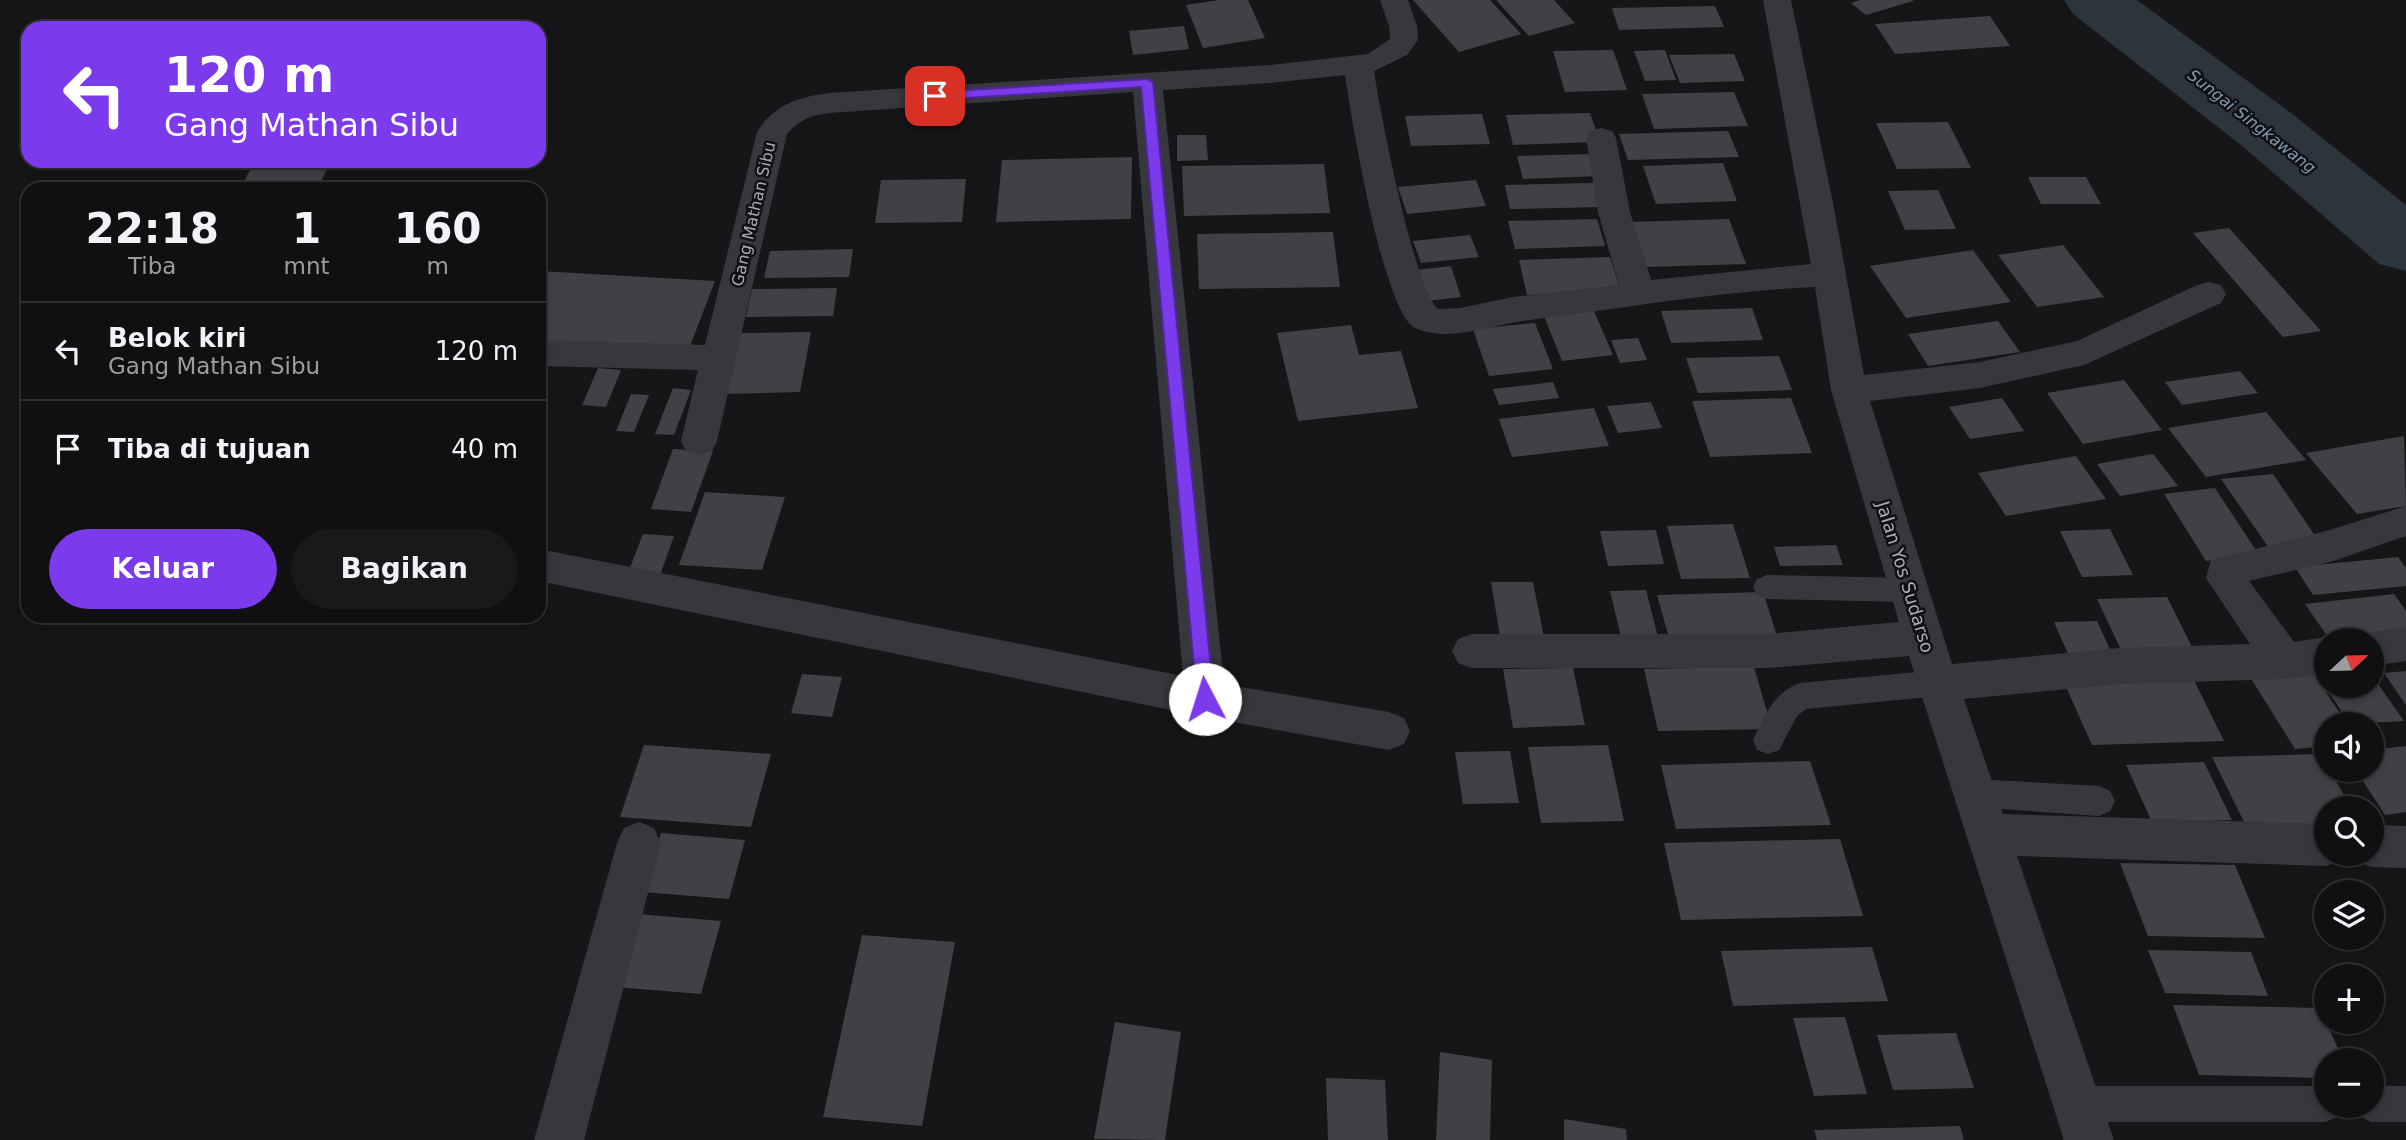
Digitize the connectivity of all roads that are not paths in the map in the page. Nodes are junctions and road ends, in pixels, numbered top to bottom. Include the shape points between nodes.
1 (1394, 0) edge
2 (1777, 0) edge
3 (1358, 64) junction
4 (1147, 82) junction
5 (1601, 138) dead end
6 (1828, 275) junction
7 (1638, 294) junction
8 (2209, 294) dead end
9 (546, 353) edge
10 (719, 358) junction
11 (1849, 390) junction
12 (699, 440) dead end
13 (2406, 520) edge
14 (546, 566) edge
15 (1767, 587) dead end
16 (1908, 590) junction
17 (1923, 637) junction
18 (2406, 644) edge
19 (2384, 647) edge
20 (1472, 651) dead end
21 (2314, 657) edge
22 (2284, 661) junction
23 (1939, 683) junction
24 (1205, 699) junction
25 (1389, 731) dead end
26 (1768, 740) dead end
27 (1974, 793) junction
28 (2099, 801) dead end
29 (1989, 834) junction
30 (639, 843) dead end
31 (2314, 845) edge
32 (2384, 846) edge
33 (2406, 847) edge
34 (2077, 1104) junction
35 (2314, 1104) edge
36 (2384, 1104) edge
37 (2406, 1104) edge
38 (559, 1140) edge
39 (2089, 1140) edge

1 - 3 street, Gang Mathan Sibu via 1404,40 1386,56
2 - 6 street, Jalan Yos Sudarso
3 - 4 street, Gang Mathan Sibu
3 - 7 street via 1373,151 1396,241 1415,305 1424,317 1432,321 1466,319
4 - 10 street, Gang Mathan Sibu via 818,103 788,114 772,132
4 - 24 street
5 - 7 street via 1614,212
6 - 7 street via 1772,277
6 - 11 street, Jalan Yos Sudarso
8 - 11 street via 2084,352 1980,375
9 - 10 street
10 - 12 street, Gang Mathan Sibu
11 - 16 street, Jalan Yos Sudarso
13 - 22 street via 2330,546 2225,571 2225,578
14 - 24 street
15 - 16 lane
16 - 17 street, Jalan Yos Sudarso
17 - 20 street via 1768,651
17 - 23 street, Jalan Yos Sudarso
18 - 19 street
21 - 22 street
22 - 23 street via 2119,666
23 - 26 lane via 1800,696 1786,707
23 - 27 street, Jalan Yos Sudarso
24 - 25 street
27 - 28 lane
27 - 29 street, Jalan Yos Sudarso
29 - 31 street
29 - 34 street, Jalan Yos Sudarso
30 - 38 street
32 - 33 street
34 - 35 lane
34 - 39 street, Jalan Yos Sudarso
36 - 37 lane

